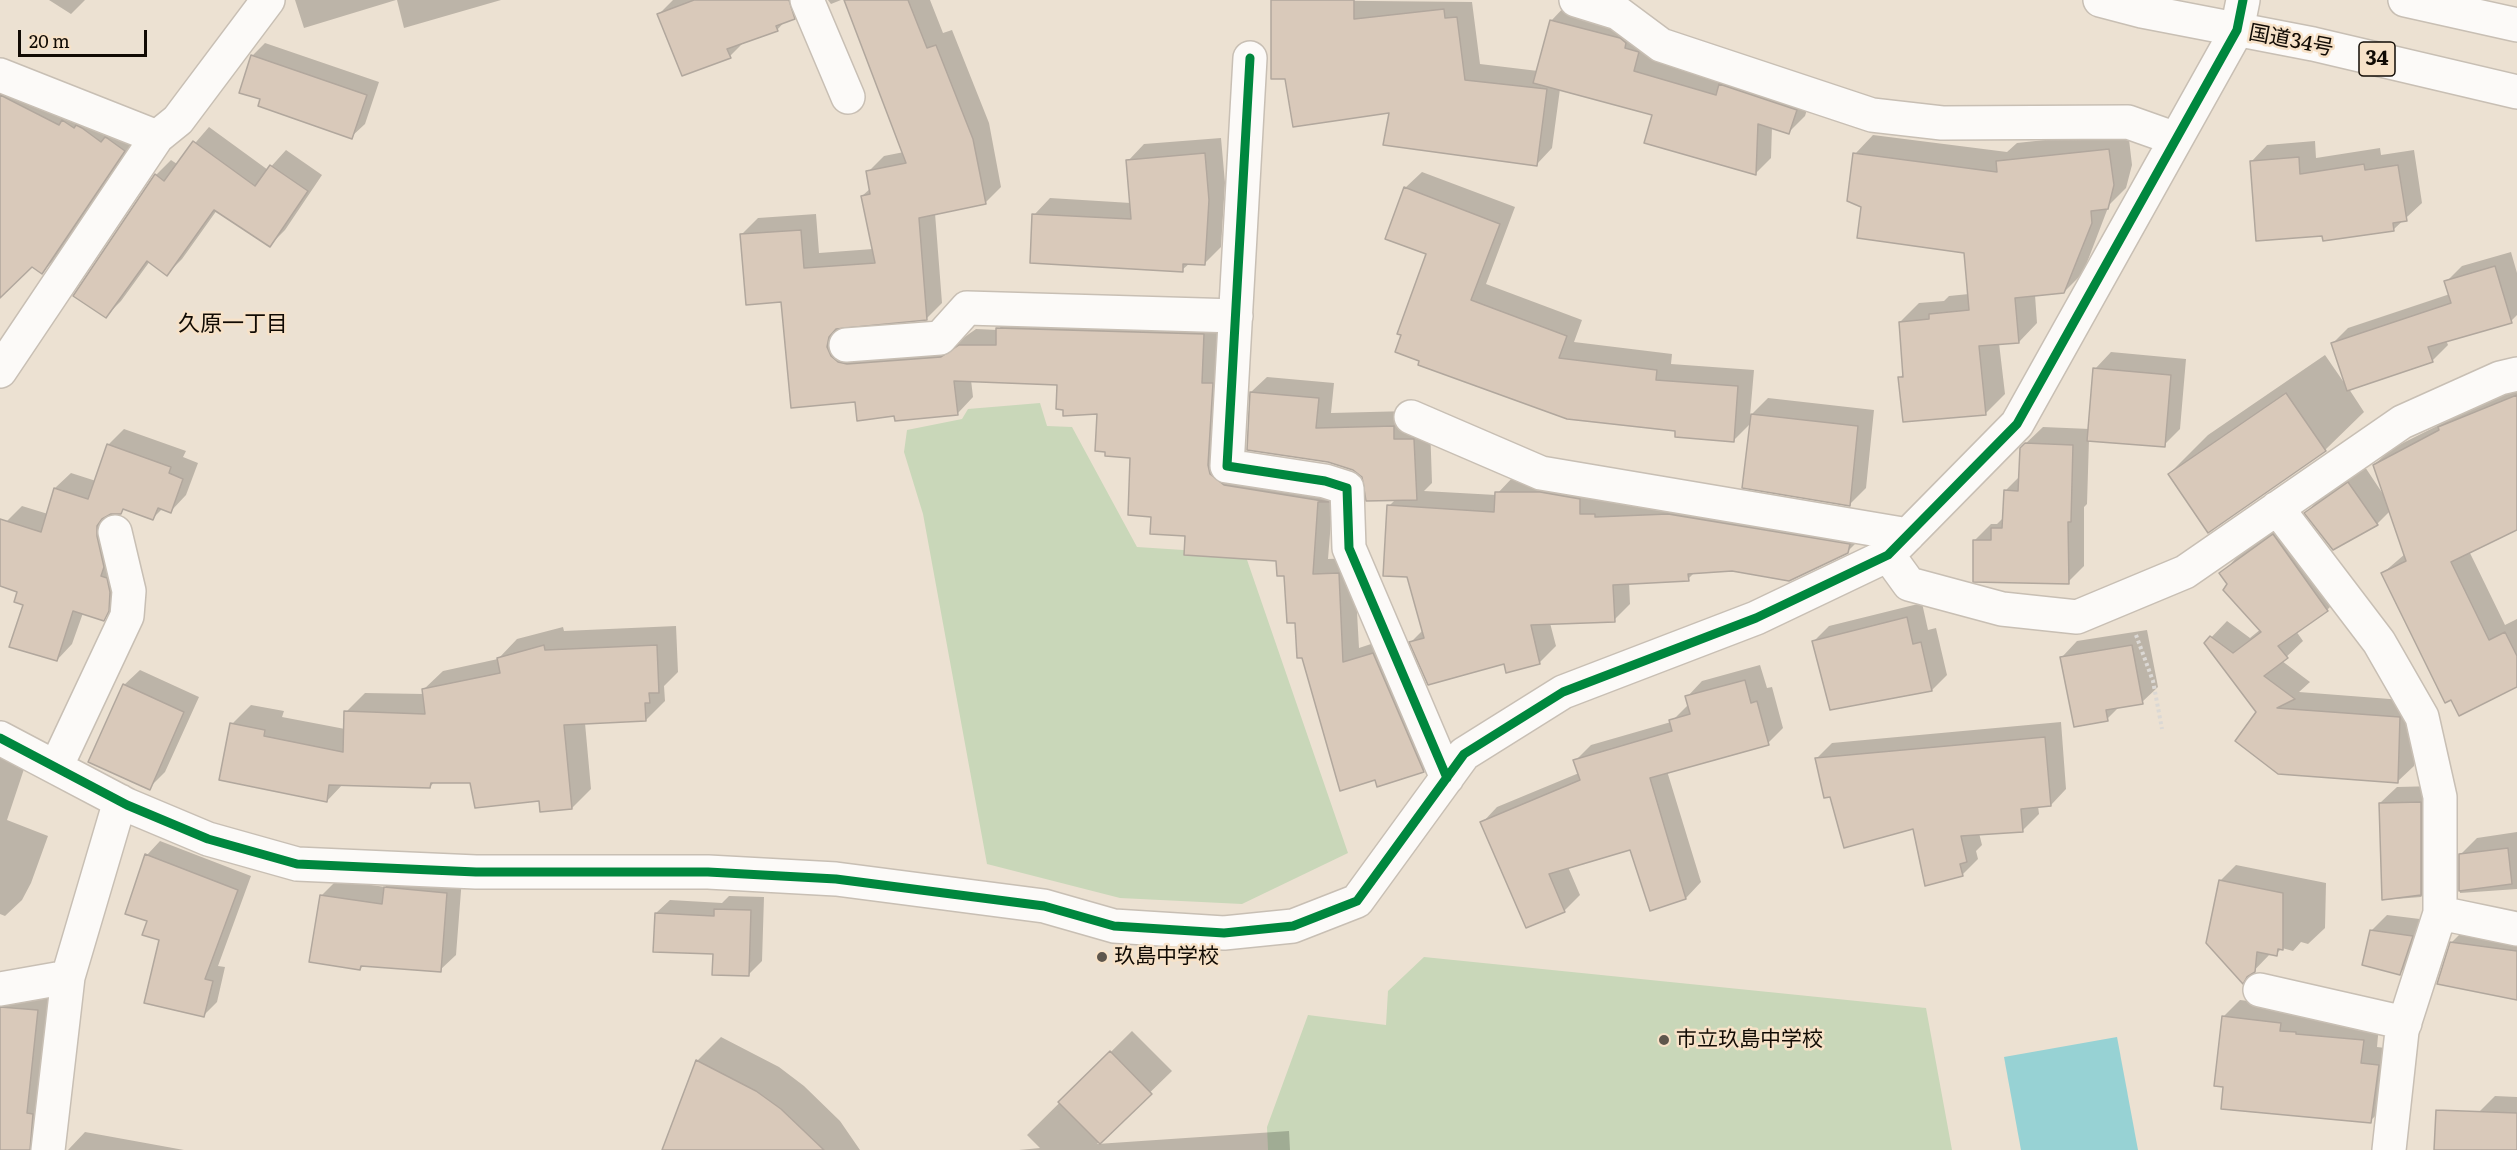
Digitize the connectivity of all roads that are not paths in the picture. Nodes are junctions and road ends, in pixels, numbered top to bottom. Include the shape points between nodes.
1 (268, 0) edge
2 (807, 0) edge
3 (1576, 0) edge
4 (2100, 0) edge
5 (2405, 0) edge
6 (2240, 15) edge
7 (2517, 25) edge
8 (1250, 58) dead end
9 (0, 75) edge
10 (2517, 92) edge
11 (848, 97) dead end
12 (157, 137) junction
13 (2176, 139) junction
14 (1236, 316) junction
15 (846, 345) dead end
16 (0, 371) edge
17 (2517, 374) edge
18 (1412, 417) dead end
19 (2277, 508) junction
20 (115, 532) dead end
21 (1898, 545) junction
22 (0, 738) edge
23 (56, 767) junction
24 (1447, 778) junction
25 (120, 801) junction
26 (2440, 913) junction
27 (2517, 929) edge
28 (68, 977) junction
29 (0, 989) edge
30 (2260, 990) dead end
31 (2405, 1023) junction
32 (48, 1150) edge
33 (2390, 1150) edge

1 - 12 main road via 178,120
2 - 11 main road
3 - 13 main road via 1618,14 1661,45 1872,115 1942,123 2128,122
4 - 6 main road, 国道34号 / 34
5 - 7 main road
6 - 10 main road, 国道34号 / 34 via 2313,44
6 - 13 main road
8 - 14 main road
9 - 12 main road
12 - 16 main road
13 - 21 main road via 2017,424
14 - 15 main road via 967,308 940,338
14 - 24 main road via 1227,466 1347,488 1349,548
17 - 19 main road via 2402,422
18 - 21 main road via 1541,473
19 - 21 main road via 2185,572 2077,617 2002,609 1910,584
19 - 26 main road via 2379,642 2422,717 2440,797
20 - 23 main road via 129,591 127,616
21 - 24 main road via 1756,618 1563,692 1464,754
22 - 23 main road
23 - 25 main road
24 - 25 main road via 1357,901 1293,926 1224,933 1114,926 1044,906 836,879 708,872 476,872 297,864 208,839
25 - 28 main road
26 - 27 main road
26 - 31 main road
28 - 29 main road
28 - 32 main road
30 - 31 main road
31 - 33 main road

